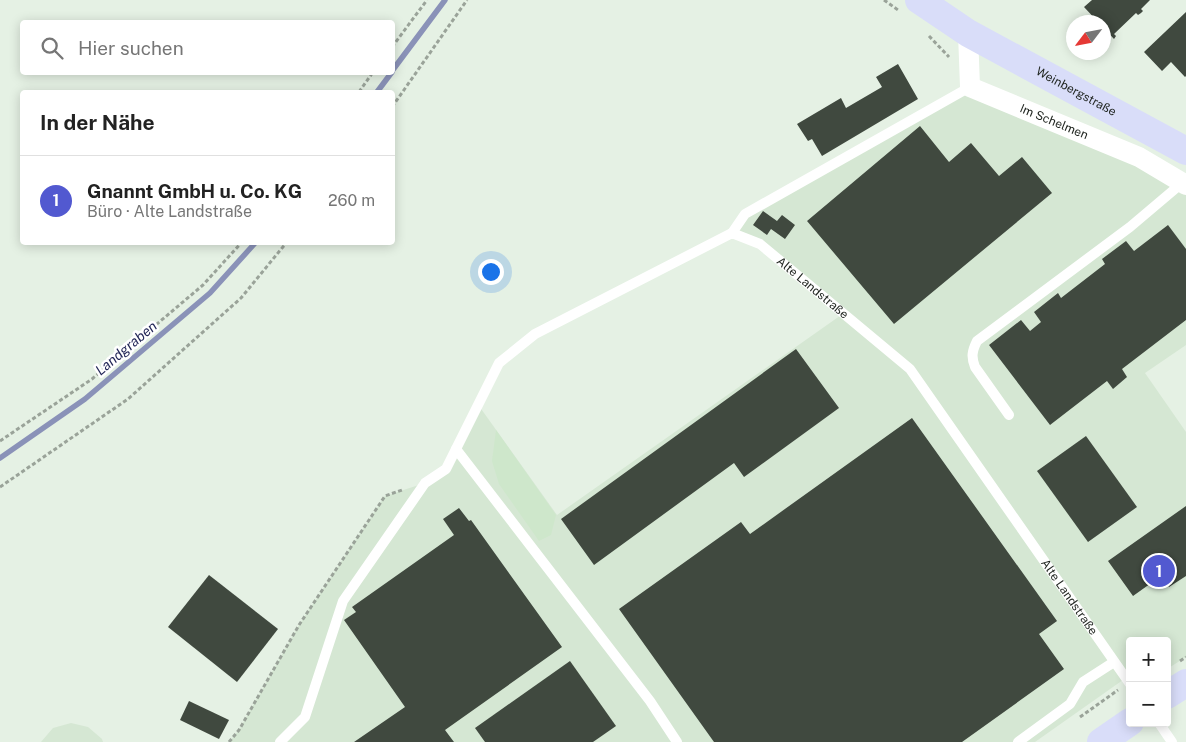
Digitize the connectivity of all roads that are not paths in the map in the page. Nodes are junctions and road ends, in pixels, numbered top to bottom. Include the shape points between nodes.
1 (909, 5) edge
2 (968, 32) junction
3 (970, 86) junction
4 (1186, 151) edge
5 (1184, 184) edge
6 (732, 233) junction
7 (1009, 415) dead end
8 (456, 449) junction
9 (1114, 662) junction
10 (1128, 682) edge
11 (1186, 683) edge
12 (1171, 693) edge
13 (1126, 725) edge
14 (1162, 727) edge
15 (280, 742) edge
16 (677, 742) edge
17 (1018, 742) edge
18 (1101, 742) edge
19 (1172, 742) edge

1 - 2 street, Weinbergstraße
2 - 3 street
2 - 4 street, Weinbergstraße
3 - 5 street, Im Schelmen via 1139,157
3 - 6 lane via 744,214
5 - 7 lane via 977,342 972,359 975,367
6 - 8 lane via 535,334 499,363
6 - 9 lane, Alte Landstraße via 760,244 910,369
8 - 15 lane via 446,469 425,483 342,601 305,717
8 - 16 lane via 650,701
9 - 10 lane, Alte Landstraße
9 - 17 lane via 1083,682 1070,704
11 - 12 street
13 - 18 street
14 - 19 lane

